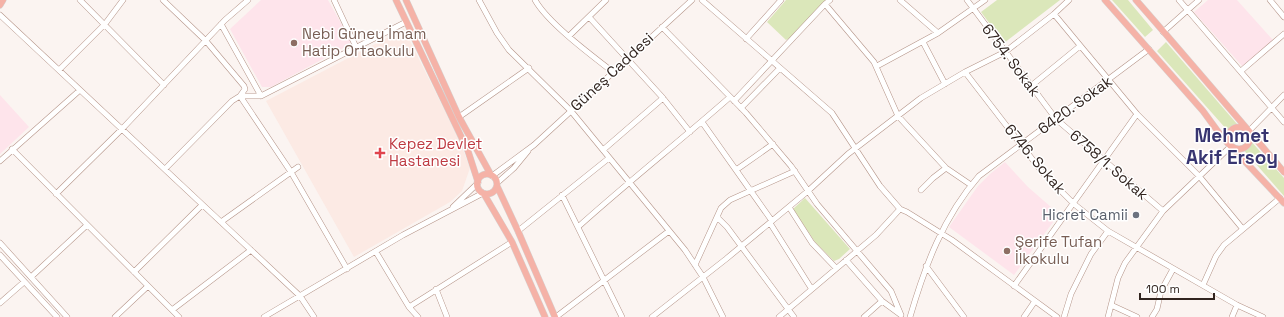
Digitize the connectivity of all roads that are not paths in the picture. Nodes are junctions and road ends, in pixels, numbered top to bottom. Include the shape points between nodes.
1 (3, 0) edge
2 (80, 0) edge
3 (123, 0) edge
4 (248, 0) edge
5 (334, 0) edge
6 (396, 0) edge
7 (406, 0) edge
8 (478, 0) edge
9 (535, 0) edge
10 (606, 0) edge
11 (692, 0) edge
12 (702, 0) edge
13 (781, 0) edge
14 (830, 0) edge
15 (900, 0) edge
16 (967, 0) edge
17 (986, 0) edge
18 (1069, 0) edge
19 (1105, 0) edge
20 (1136, 0) edge
21 (1179, 0) edge
22 (1199, 0) edge
23 (1270, 0) edge
24 (166, 1) edge
25 (825, 4) junction
26 (0, 5) edge
27 (974, 9) junction
28 (1188, 10) junction
29 (1054, 14) junction
30 (0, 15) edge
31 (589, 16) junction
32 (1284, 17) edge
33 (406, 22) junction
34 (105, 24) junction
35 (221, 24) junction
36 (662, 27) junction
37 (1163, 32) junction
38 (938, 33) junction
39 (1284, 34) edge
40 (570, 36) junction
41 (746, 39) junction
42 (206, 42) junction
43 (923, 42) junction
44 (1080, 46) junction
45 (356, 47) junction
46 (1149, 49) junction
47 (1005, 52) junction
48 (628, 58) junction
49 (773, 62) junction
50 (877, 66) junction
51 (529, 68) junction
52 (780, 68) junction
53 (59, 70) junction
54 (613, 72) junction
55 (965, 72) junction
56 (1241, 72) junction
57 (1109, 81) junction
58 (945, 84) junction
59 (164, 85) junction
60 (1031, 86) junction
61 (80, 90) junction
62 (1284, 95) edge
63 (240, 96) junction
64 (261, 96) junction
65 (662, 98) junction
66 (732, 99) junction
67 (1271, 107) junction
68 (741, 108) junction
69 (571, 110) junction
70 (1138, 114) junction
71 (898, 116) junction
72 (459, 117) junction
73 (1056, 119) junction
74 (702, 122) junction
75 (1284, 122) edge
76 (122, 129) junction
77 (690, 132) junction
78 (1248, 132) junction
79 (773, 144) junction
80 (1022, 144) junction
81 (534, 145) junction
82 (1231, 146) junction
83 (12, 149) junction
84 (855, 149) junction
85 (603, 150) junction
86 (609, 158) junction
87 (0, 161) edge
88 (1104, 161) junction
89 (298, 167) dead end
90 (946, 168) junction
91 (164, 169) junction
92 (736, 170) junction
93 (795, 171) junction
94 (291, 172) junction
95 (1284, 172) edge
96 (491, 175) junction
97 (1199, 176) junction
98 (628, 181) junction
99 (478, 183) junction
100 (497, 185) junction
101 (971, 185) junction
102 (750, 190) junction
103 (921, 190) dead end
104 (808, 191) junction
105 (484, 193) junction
106 (56, 194) junction
107 (562, 195) junction
108 (1282, 201) edge
109 (1074, 204) junction
110 (202, 205) junction
111 (789, 207) junction
112 (450, 209) junction
113 (900, 209) junction
114 (1163, 211) junction
115 (717, 217) junction
116 (221, 222) junction
117 (771, 222) junction
118 (87, 225) junction
119 (578, 226) junction
120 (1242, 228) junction
121 (518, 230) junction
122 (669, 231) junction
123 (1108, 231) junction
124 (940, 232) junction
125 (512, 242) junction
126 (0, 243) edge
127 (741, 247) junction
128 (1137, 247) junction
129 (251, 250) junction
130 (857, 251) junction
131 (376, 252) junction
132 (0, 255) edge
133 (846, 260) junction
134 (695, 265) junction
135 (926, 266) junction
136 (836, 268) junction
137 (346, 269) junction
138 (1173, 269) junction
139 (134, 272) junction
140 (31, 277) junction
141 (703, 277) junction
142 (605, 281) junction
143 (24, 282) junction
144 (1203, 285) junction
145 (148, 286) junction
146 (1014, 286) junction
147 (811, 288) junction
148 (436, 289) junction
149 (300, 296) junction
150 (882, 301) junction
151 (1035, 301) junction
152 (0, 304) edge
153 (1237, 305) junction
154 (1111, 306) junction
155 (410, 307) junction
156 (788, 308) junction
157 (172, 310) junction
158 (902, 316) edge
159 (57, 317) edge
160 (67, 317) edge
161 (115, 317) edge
162 (179, 317) edge
163 (264, 317) edge
164 (314, 317) edge
165 (418, 317) edge
166 (448, 317) edge
167 (545, 317) edge
168 (555, 317) edge
169 (622, 317) edge
170 (652, 317) edge
171 (724, 317) edge
172 (779, 317) edge
173 (794, 317) edge
174 (864, 317) edge
175 (910, 317) edge
176 (964, 317) edge
177 (1024, 317) edge
178 (1057, 317) edge
179 (1064, 317) edge
180 (1108, 317) edge
181 (1137, 317) edge
182 (1152, 317) edge
183 (1232, 317) edge
184 (1263, 317) edge

1 - 26 main road
2 - 34 street
3 - 34 street
4 - 35 street
5 - 45 street
6 - 33 main road
7 - 72 main road
8 - 51 street via 509,50
9 - 40 street via 538,6
10 - 31 street
11 - 36 street, Güneş Caddesi
12 - 41 street
13 - 41 street
14 - 25 street
15 - 38 street
16 - 27 street, 6754. Sokak
17 - 27 street
18 - 29 street
19 - 46 main road
20 - 37 main road
21 - 28 street
22 - 28 street
23 - 32 street
24 - 42 street
25 - 49 street
25 - 50 street
27 - 38 street
27 - 47 street, 6754. Sokak
28 - 37 street
28 - 56 street
29 - 44 street
29 - 47 street
30 - 53 street
31 - 40 street
31 - 48 street
33 - 45 street
33 - 99 main road via 468,151
34 - 53 street
34 - 59 street
35 - 42 street
35 - 64 street
36 - 48 street, Güneş Caddesi
36 - 66 street
37 - 78 main road via 1230,107
38 - 43 street
39 - 56 street
40 - 54 street
41 - 49 street
42 - 59 street
42 - 63 street via 244,86 245,89
43 - 50 street
43 - 58 street
44 - 57 street
44 - 60 street
45 - 64 street
46 - 57 street, 6420. Sokak
46 - 82 main road
47 - 55 street
47 - 60 street, 6754. Sokak
48 - 54 street, Güneş Caddesi
48 - 65 street
49 - 52 street
49 - 66 street
50 - 71 street
51 - 69 street
51 - 72 street
52 - 68 street
52 - 84 street via 832,113
53 - 61 street
54 - 69 street, Güneş Caddesi
55 - 58 street
55 - 80 street, 6746. Sokak
56 - 67 street
57 - 70 street
57 - 73 street, 6420. Sokak
58 - 71 street
59 - 76 street
60 - 73 street, 6754. Sokak
61 - 76 street
61 - 83 street
62 - 67 street
63 - 64 street
63 - 91 street via 226,105
63 - 94 street
65 - 77 street
65 - 85 street
66 - 68 street
66 - 74 street
67 - 75 street
67 - 78 street
68 - 79 street
69 - 81 street, Güneş Caddesi
69 - 85 street
70 - 88 street
70 - 97 street
71 - 84 street
71 - 90 street
72 - 96 main road
73 - 80 street, 6420. Sokak
73 - 88 street, 6758/1. Sokak
74 - 77 street
74 - 92 street
76 - 91 street
76 - 106 street
77 - 98 street
78 - 82 main road via 1248,146 1237,149
78 - 82 main road via 1243,128 1232,130 1228,139
78 - 95 main road
79 - 92 street
79 - 93 street
80 - 101 street, 6420. Sokak via 979,176
80 - 109 street, 6746. Sokak via 1043,173
81 - 96 street
81 - 100 street
82 - 97 street
82 - 108 main road
83 - 87 street
83 - 106 street
84 - 104 street
84 - 113 street via 880,186
85 - 86 street
86 - 98 street
86 - 107 street
88 - 109 street
88 - 114 street, 6758/1. Sokak
89 - 94 street
90 - 101 street
90 - 103 street
91 - 110 street
92 - 102 street
93 - 102 street
93 - 104 street
94 - 116 street
94 - 137 street
96 - 99 main road via 483,176
96 - 100 main road
97 - 114 street
97 - 120 street
98 - 119 street
98 - 122 street
99 - 105 main road via 479,190
99 - 112 street
100 - 105 main road via 494,192
100 - 121 main road
101 - 124 street, 6420. Sokak
102 - 115 street via 730,200 721,208
102 - 117 street
104 - 111 street
104 - 130 street
105 - 112 street
105 - 125 main road
106 - 118 street
107 - 119 street
107 - 121 street
108 - 120 street
109 - 123 street, 6746. Sokak
109 - 146 street
110 - 116 street
110 - 139 street
111 - 117 street
111 - 136 street via 812,243
112 - 131 street
113 - 124 street
113 - 130 street
114 - 128 street
115 - 127 street
115 - 134 street
116 - 129 street
117 - 127 street
117 - 147 street
118 - 139 street
118 - 140 street
119 - 142 street
120 - 144 street via 1220,250
121 - 168 main road
122 - 134 street
122 - 142 street
123 - 128 street, 6746. Sokak
123 - 179 street via 1091,254 1071,294
124 - 135 street, 6420. Sokak
124 - 146 street
125 - 148 street
125 - 167 main road
126 - 140 street
127 - 141 street
127 - 156 street
128 - 138 street, 6746. Sokak
128 - 154 street via 1118,278
129 - 149 street
129 - 157 street
130 - 133 street
130 - 158 street via 890,291
131 - 137 street
131 - 155 street
132 - 143 street
133 - 136 street
133 - 150 street
134 - 141 street
135 - 175 street, 6420. Sokak
135 - 176 street
136 - 147 street
137 - 149 street
138 - 144 street, 6746. Sokak
138 - 182 street via 1161,291 1157,309
139 - 145 street
140 - 160 street
141 - 170 street
141 - 171 street
142 - 168 street
142 - 169 street
143 - 152 street
143 - 159 street
144 - 153 street, 6746. Sokak
145 - 157 street
145 - 161 street
146 - 151 street
147 - 156 street
148 - 155 street
148 - 166 street
149 - 163 street
149 - 164 street
150 - 158 street
150 - 174 street
151 - 177 street
151 - 178 street
153 - 183 street
153 - 184 street, 6746. Sokak
154 - 180 street
154 - 181 street
155 - 165 street
156 - 172 street
156 - 173 street
157 - 162 street

